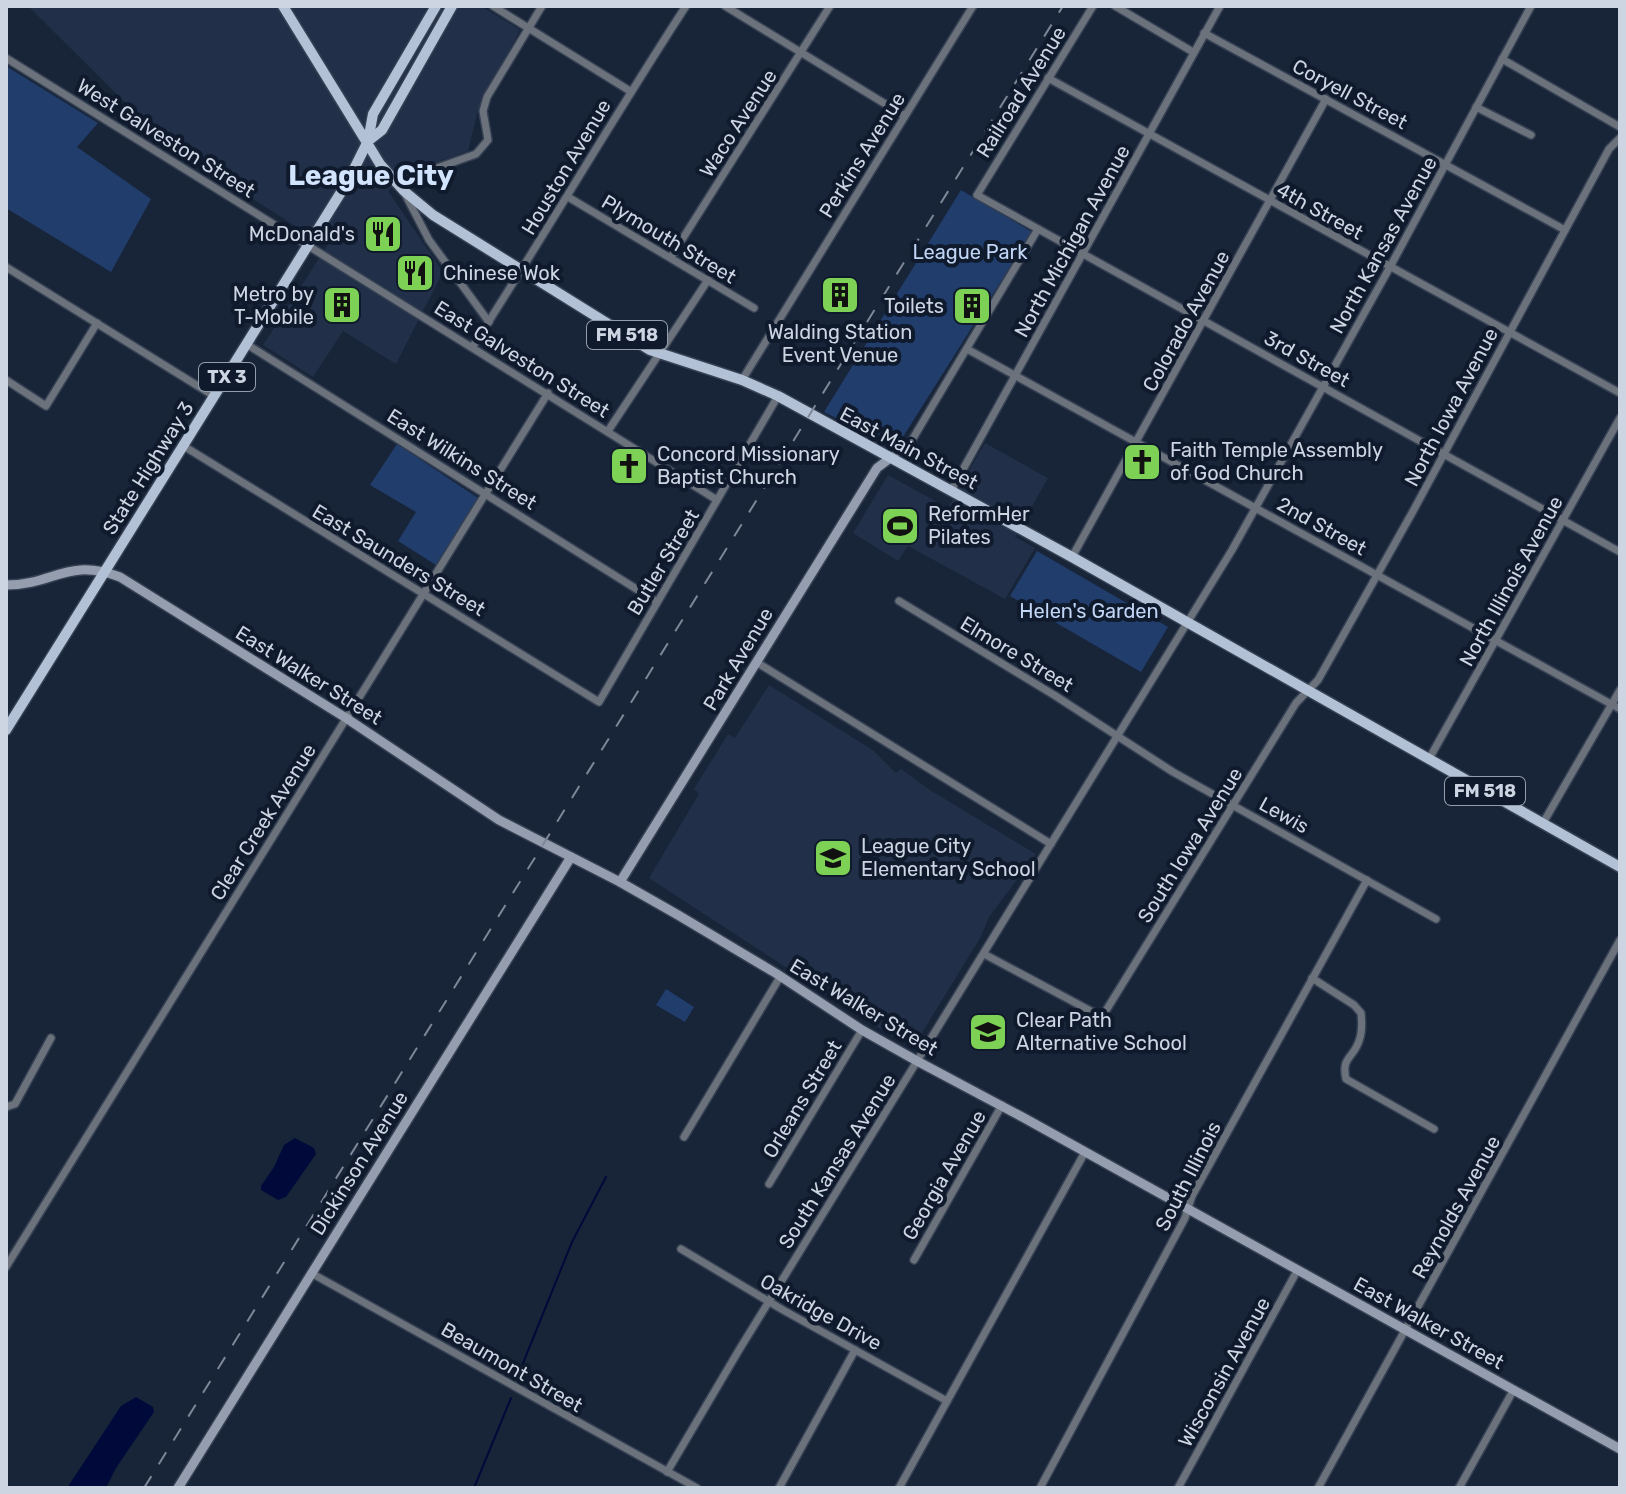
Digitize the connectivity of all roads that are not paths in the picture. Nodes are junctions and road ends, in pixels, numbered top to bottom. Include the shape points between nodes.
1 (283, 6) edge
2 (436, 6) edge
3 (452, 6) edge
4 (493, 6) edge
5 (542, 6) edge
6 (686, 6) edge
7 (725, 6) edge
8 (830, 6) edge
9 (973, 6) edge
10 (1093, 6) edge
11 (1115, 6) edge
12 (1220, 6) edge
13 (1531, 6) edge
14 (528, 28) junction
15 (1204, 33) junction
16 (1193, 52) junction
17 (802, 53) junction
18 (6, 58) edge
19 (1502, 59) junction
20 (1048, 78) junction
21 (630, 91) junction
22 (1326, 99) junction
23 (1476, 107) junction
24 (905, 116) junction
25 (1620, 127) edge
26 (1148, 135) junction
27 (1531, 135) dead end
28 (1620, 138) edge
29 (368, 141) junction
30 (1446, 164) junction
31 (395, 183) junction
32 (404, 191) junction
33 (977, 195) joint
34 (568, 197) junction
35 (1270, 202) junction
36 (1038, 229) junction
37 (1565, 230) junction
38 (309, 246) junction
39 (1083, 256) junction
40 (671, 257) junction
41 (6, 267) edge
42 (1390, 267) junction
43 (522, 269) junction
44 (708, 280) junction
45 (754, 308) dead end
46 (1204, 321) junction
47 (489, 322) junction
48 (97, 323) junction
49 (1509, 333) junction
50 (248, 345) junction
51 (473, 346) junction
52 (967, 349) junction
53 (660, 355) junction
54 (1017, 376) junction
55 (6, 380) edge
56 (742, 380) junction
57 (1323, 386) junction
58 (548, 393) junction
59 (1620, 393) edge
60 (214, 396) junction
61 (778, 396) junction
62 (1620, 418) edge
63 (608, 431) junction
64 (1136, 442) junction
65 (182, 445) junction
66 (1444, 453) junction
67 (889, 459) junction
68 (951, 491) junction
69 (487, 493) junction
70 (717, 500) junction
71 (1255, 508) junction
72 (1563, 520) junction
73 (1620, 552) edge
74 (1072, 557) junction
75 (105, 571) junction
76 (1376, 574) junction
77 (6, 585) edge
78 (424, 593) junction
79 (899, 601) dead end
80 (657, 602) junction
81 (1189, 623) junction
82 (1496, 641) junction
83 (756, 662) junction
84 (1620, 690) edge
85 (1307, 691) junction
86 (599, 702) joint
87 (1612, 705) junction
88 (1620, 709) edge
89 (346, 718) junction
90 (6, 730) edge
91 (1118, 736) junction
92 (1429, 759) junction
93 (1234, 805) junction
94 (1543, 823) junction
95 (1051, 844) junction
96 (571, 857) junction
97 (1620, 867) edge
98 (1367, 880) junction
99 (620, 882) junction
100 (1436, 919) dead end
101 (1620, 940) edge
102 (984, 954) junction
103 (780, 977) junction
104 (1312, 978) junction
105 (862, 1030) junction
106 (51, 1038) dead end
107 (917, 1061) junction
108 (1002, 1105) junction
109 (6, 1107) edge
110 (1434, 1129) dead end
111 (684, 1137) dead end
112 (1085, 1152) junction
113 (769, 1184) dead end
114 (1187, 1209) junction
115 (681, 1249) dead end
116 (914, 1260) dead end
117 (6, 1267) edge
118 (1297, 1271) junction
119 (311, 1273) junction
120 (769, 1302) junction
121 (1405, 1331) junction
122 (855, 1350) junction
123 (1513, 1391) junction
124 (947, 1401) junction
125 (1620, 1449) edge
126 (667, 1472) junction
127 (178, 1488) edge
128 (697, 1488) edge
129 (779, 1488) edge
130 (899, 1488) edge
131 (1040, 1488) edge
132 (1178, 1488) edge
133 (1318, 1488) edge
134 (1459, 1488) edge

1 - 29 main road, FM 518
2 - 29 main road, State Highway 3 / TX 3 via 373,114
3 - 29 main road, State Highway 3 / TX 3 via 382,130
4 - 14 street
5 - 14 street
6 - 21 street, Houston Avenue
7 - 17 street
8 - 17 street, Waco Avenue
9 - 24 street, Perkins Avenue
10 - 20 street, Railroad Avenue
11 - 16 street
12 - 15 street, North Michigan Avenue
13 - 19 street, North Kansas Avenue
14 - 21 street
14 - 31 street via 487,97 483,111 488,140 476,154
15 - 16 street, North Michigan Avenue
15 - 22 street, Coryell Street
16 - 26 street, North Michigan Avenue
17 - 24 street
17 - 40 street, Waco Avenue
18 - 38 street, West Galveston Street
19 - 23 street, North Kansas Avenue
19 - 25 street
20 - 26 street, 4th Street
20 - 33 street, Railroad Avenue
21 - 34 street, Houston Avenue
22 - 30 street, Coryell Street
22 - 35 street, Colorado Avenue
23 - 27 street
23 - 30 street, North Kansas Avenue
24 - 56 street, Perkins Avenue
26 - 35 street, 4th Street
26 - 39 street, North Michigan Avenue
28 - 37 street, North Iowa Avenue
29 - 31 main road, East Main Street / FM 518
29 - 38 main road, State Highway 3 / TX 3
30 - 37 street, Coryell Street
30 - 42 street, North Kansas Avenue
31 - 32 main road, East Main Street / FM 518
32 - 43 main road, East Main Street / FM 518 via 433,215
32 - 47 street via 429,240
33 - 36 street, 3rd Street
34 - 40 street, Plymouth Street
34 - 43 street, Houston Avenue
35 - 42 street, 4th Street
35 - 46 street, Colorado Avenue
36 - 39 street, 3rd Street
36 - 52 street
37 - 49 street, North Iowa Avenue
38 - 50 main road, State Highway 3 / TX 3
38 - 51 street, East Galveston Street
39 - 46 street, 3rd Street
39 - 54 street, North Michigan Avenue
40 - 44 street, Plymouth Street
41 - 48 street
42 - 49 street, 4th Street
42 - 57 street, North Kansas Avenue
43 - 47 street, Houston Avenue
43 - 53 main road, East Main Street / FM 518
44 - 45 street, Plymouth Street
44 - 53 street
46 - 57 street, 3rd Street
46 - 64 street, Colorado Avenue
47 - 51 street, Houston Avenue
48 - 55 street via 46,406
48 - 60 street
49 - 59 street, 4th Street
49 - 66 street, North Iowa Avenue
50 - 60 main road, State Highway 3 / TX 3
50 - 69 street, East Wilkins Street
51 - 58 street, East Galveston Street
52 - 54 street, 2nd Street
52 - 67 street via 909,445
53 - 56 main road, East Main Street / FM 518
53 - 63 street
54 - 64 street, 2nd Street
54 - 68 street, North Michigan Avenue
56 - 61 main road, East Main Street / FM 518
57 - 66 street, 3rd Street
57 - 71 street, North Kansas Avenue
58 - 63 street, East Galveston Street
58 - 69 street, Clear Creek Avenue
60 - 65 main road, State Highway 3 / TX 3
61 - 67 main road, East Main Street / FM 518
61 - 70 street, Butler Street
62 - 72 street, North Illinois Avenue
63 - 70 street, East Galveston Street
64 - 71 street, 2nd Street
64 - 74 street, Colorado Avenue
65 - 75 main road, State Highway 3 / TX 3
65 - 78 street, East Saunders Street
66 - 72 street, 3rd Street
66 - 76 street, North Iowa Avenue
67 - 68 main road, East Main Street / FM 518
67 - 83 street, Park Avenue via 877,468
68 - 74 main road, East Main Street / FM 518
69 - 78 street, Clear Creek Avenue
69 - 80 street, East Wilkins Street
70 - 80 street, Butler Street
71 - 76 street, 2nd Street
71 - 81 street, North Kansas Avenue
72 - 73 street, 3rd Street
72 - 82 street, North Illinois Avenue
74 - 81 main road, East Main Street / FM 518
75 - 77 street via 68,569 36,582
75 - 89 street, East Walker Street
75 - 90 main road, State Highway 3 / TX 3
76 - 82 street, 2nd Street
76 - 85 street, North Iowa Avenue
78 - 86 street, East Saunders Street
78 - 89 street, Clear Creek Avenue
79 - 91 street, Elmore Street
80 - 86 street, Butler Street
81 - 85 main road, East Main Street / FM 518
81 - 91 street, South Kansas Avenue
82 - 87 street, 2nd Street
82 - 92 street, North Illinois Avenue
83 - 95 street
83 - 99 street, Park Avenue
84 - 87 street
85 - 92 main road, East Main Street / FM 518
85 - 93 street, South Iowa Avenue
87 - 88 street, 2nd Street
87 - 94 street
89 - 96 street, East Walker Street via 499,820
89 - 117 street, Clear Creek Avenue
91 - 93 street, Lewis
91 - 95 street, South Kansas Avenue
92 - 94 main road, East Main Street / FM 518
93 - 98 street, Lewis
93 - 102 street, South Iowa Avenue via 1102,1017
94 - 97 main road, East Main Street / FM 518
95 - 102 street, South Kansas Avenue
96 - 99 street, East Walker Street
96 - 119 street, Dickinson Avenue
98 - 100 street, Lewis
98 - 104 street, South Illinois
99 - 103 street, East Walker Street
101 - 121 street, Reynolds Avenue
102 - 107 street, South Kansas Avenue
103 - 105 street, East Walker Street
103 - 111 street
104 - 110 street via 1361,1013 1360,1040 1346,1060 1346,1079
104 - 114 street, South Illinois
105 - 107 street, East Walker Street
105 - 113 street, Orleans Street
106 - 109 street via 15,1104
107 - 108 street, East Walker Street
107 - 120 street, South Kansas Avenue
108 - 112 street, East Walker Street
108 - 116 street, Georgia Avenue
112 - 114 street, East Walker Street
112 - 124 street
114 - 118 street, East Walker Street
114 - 131 street, South Illinois
115 - 120 street, Oakridge Drive
118 - 121 street, East Walker Street
118 - 132 street, Wisconsin Avenue
119 - 126 street, Beaumont Street
119 - 127 street, Dickinson Avenue
120 - 122 street, Oakridge Drive
120 - 126 street, South Kansas Avenue
121 - 123 street, East Walker Street
121 - 133 street, Reynolds Avenue
122 - 124 street, Oakridge Drive
122 - 129 street
123 - 125 street, East Walker Street
123 - 134 street
124 - 130 street
126 - 128 street, Beaumont Street

